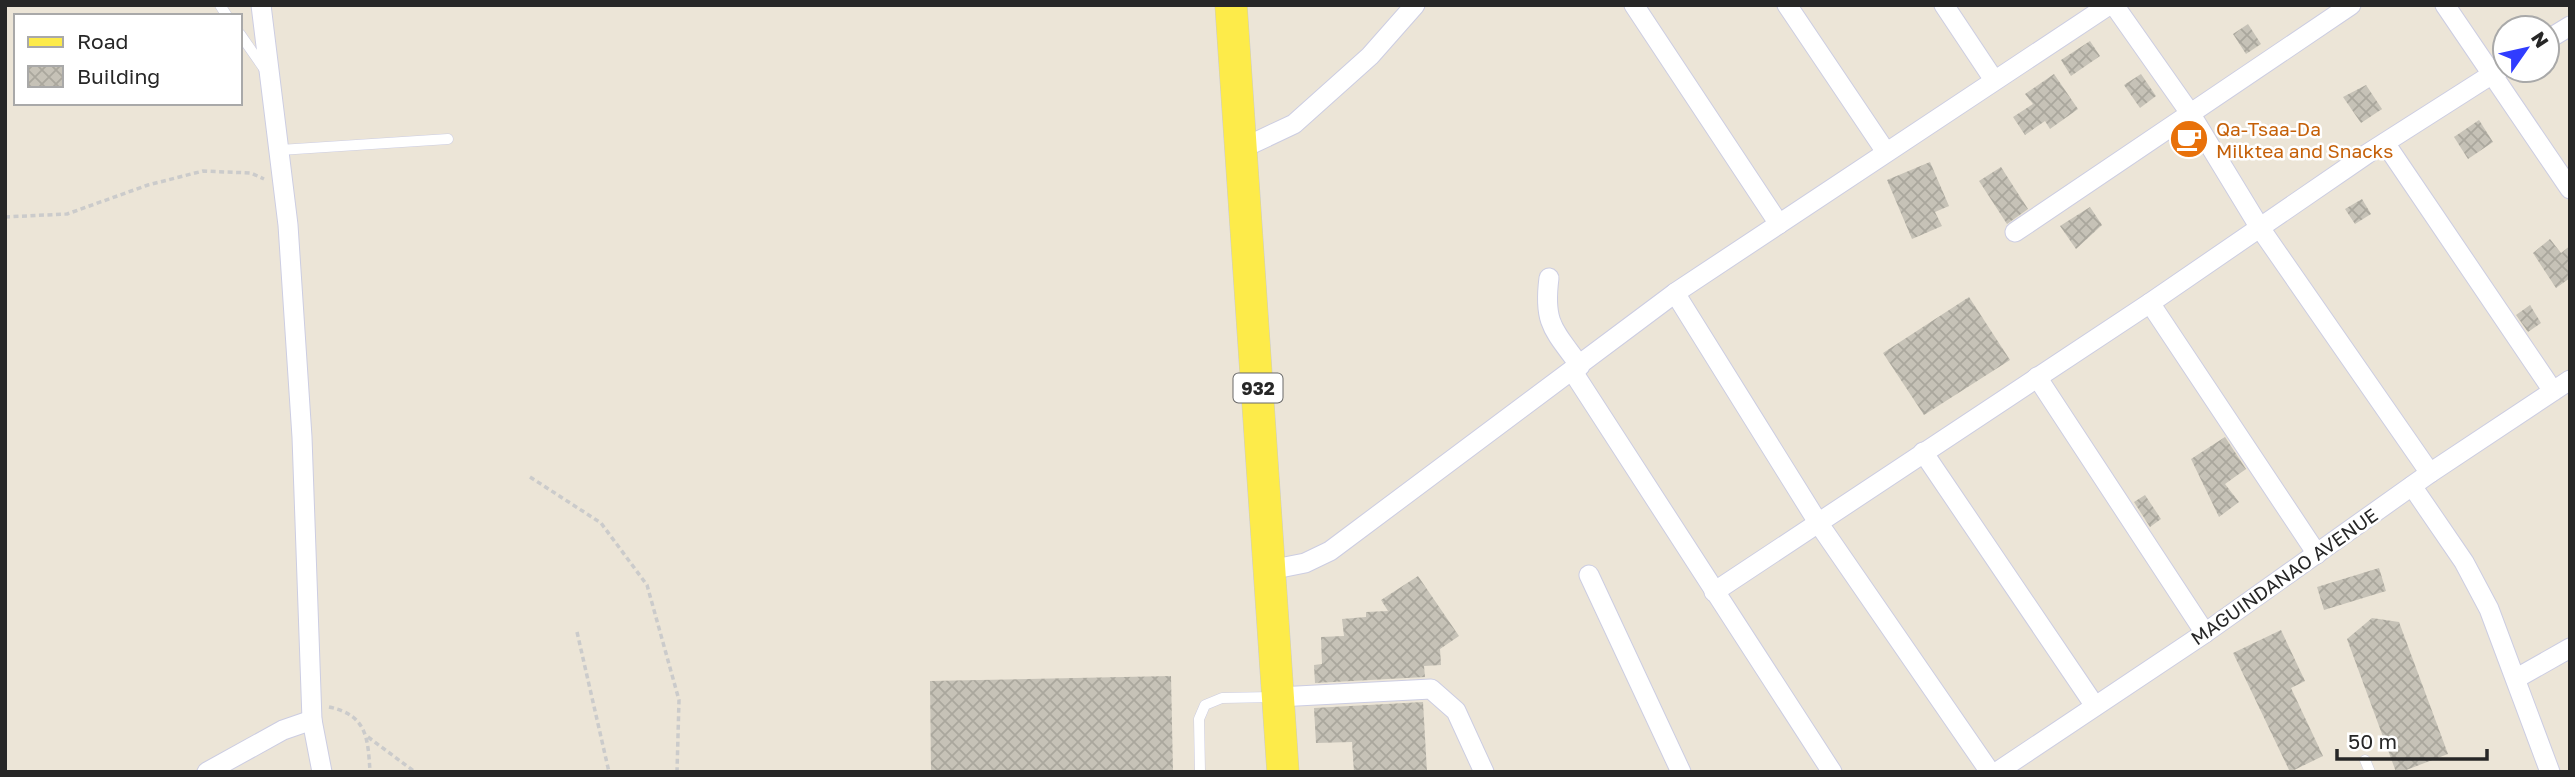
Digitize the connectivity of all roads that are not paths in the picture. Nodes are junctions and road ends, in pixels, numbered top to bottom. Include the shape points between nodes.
1 (261, 5) edge
2 (1231, 5) edge
3 (1415, 5) edge
4 (1634, 5) edge
5 (1787, 5) edge
6 (1944, 5) edge
7 (2112, 5) edge
8 (2351, 5) edge
9 (2445, 5) edge
10 (242, 37) edge
11 (2491, 62) edge
12 (2491, 74) edge
13 (271, 80) junction
14 (1994, 80) junction
15 (2506, 84) edge
16 (2190, 113) junction
17 (449, 139) dead end
18 (2385, 143) junction
19 (1241, 149) junction
20 (281, 150) junction
21 (1886, 152) junction
22 (2570, 189) edge
23 (1779, 223) junction
24 (2260, 228) junction
25 (2015, 232) dead end
26 (1549, 278) dead end
27 (1675, 293) junction
28 (2150, 303) junction
29 (1576, 369) junction
30 (2037, 377) junction
31 (2570, 380) edge
32 (2553, 391) junction
33 (1923, 452) junction
34 (2430, 473) junction
35 (2412, 486) junction
36 (1819, 524) junction
37 (2317, 554) junction
38 (1270, 570) junction
39 (1589, 575) dead end
40 (1714, 592) junction
41 (2205, 633) junction
42 (2570, 648) edge
43 (2517, 678) junction
44 (1278, 697) junction
45 (2095, 706) junction
46 (312, 720) junction
47 (2365, 760) dead end
48 (207, 772) edge
49 (322, 772) edge
50 (1200, 772) edge
51 (1283, 772) edge
52 (1484, 772) edge
53 (1681, 772) edge
54 (1832, 772) edge
55 (1990, 772) edge
56 (1997, 772) edge
57 (2370, 772) edge
58 (2550, 772) edge

1 - 13 street
2 - 19 main road, 932
3 - 19 street via 1370,56 1294,124
4 - 23 street
5 - 21 street
6 - 14 street
7 - 14 street
7 - 16 street
8 - 16 street
9 - 11 street
10 - 13 lane
12 - 18 street
13 - 20 street
14 - 21 street
15 - 22 street
16 - 24 street
16 - 25 street
17 - 20 lane
18 - 24 street
18 - 32 street
19 - 38 main road, 932
20 - 46 street via 302,438
21 - 23 street
23 - 27 street
24 - 28 street
24 - 34 street
26 - 29 street via 1546,313
27 - 29 street
27 - 36 street
28 - 30 street
28 - 37 street
29 - 38 street via 1331,551 1305,563
29 - 40 street
30 - 33 street
30 - 41 street
31 - 32 street, MAGUINDANAO AVENUE
32 - 34 street, MAGUINDANAO AVENUE
33 - 36 street
33 - 45 street
34 - 35 street, MAGUINDANAO AVENUE
35 - 37 street, MAGUINDANAO AVENUE
35 - 43 street via 2464,562
36 - 40 street
36 - 55 street
37 - 41 street, MAGUINDANAO AVENUE
38 - 44 main road, 932
39 - 53 street
40 - 54 street
41 - 45 street, MAGUINDANAO AVENUE
42 - 43 street
43 - 58 street
44 - 50 lane via 1222,698 1205,705 1199,719
44 - 51 main road, 932
44 - 52 street via 1431,689 1456,711
45 - 56 street, MAGUINDANAO AVENUE
46 - 48 street via 283,730
46 - 49 street
47 - 57 lane

